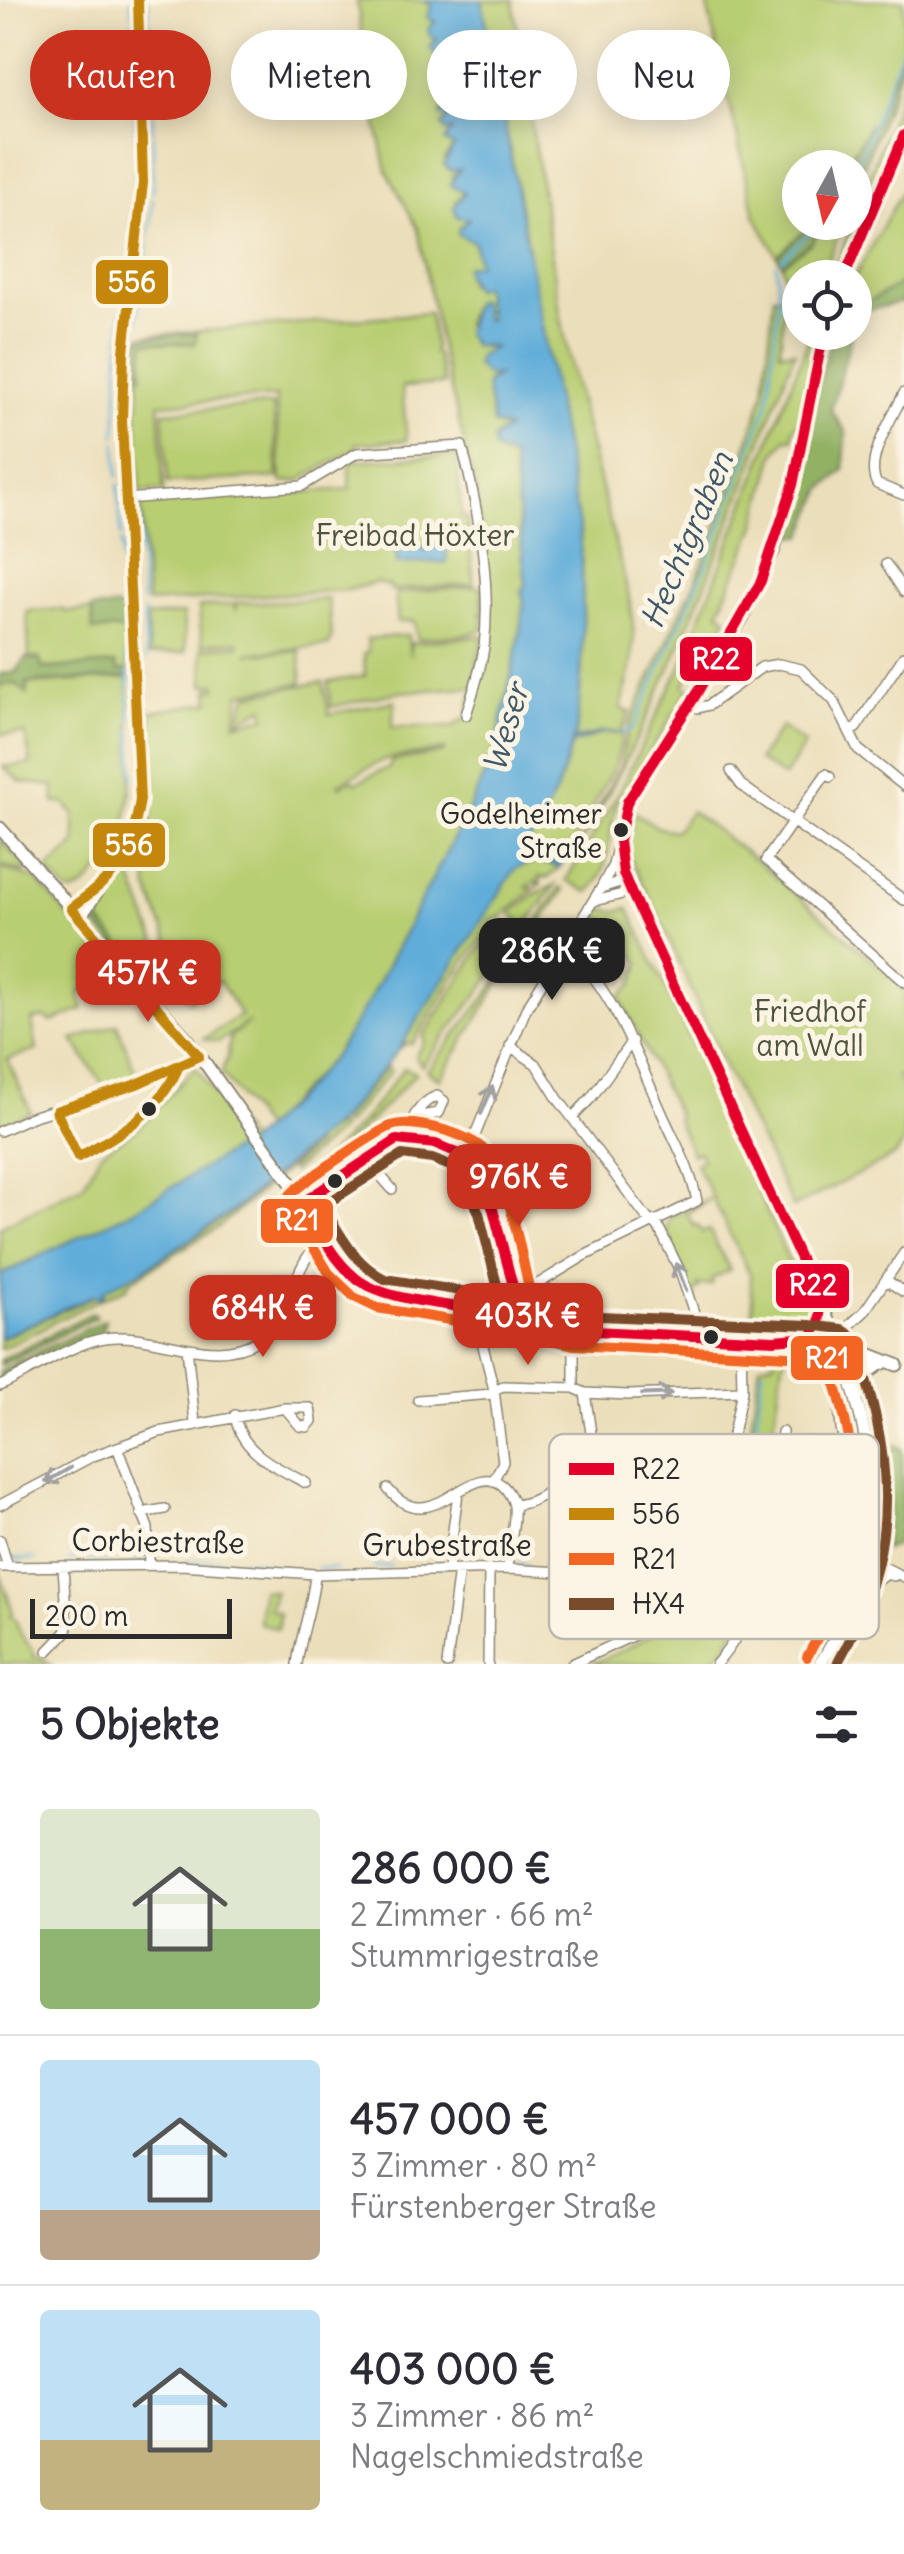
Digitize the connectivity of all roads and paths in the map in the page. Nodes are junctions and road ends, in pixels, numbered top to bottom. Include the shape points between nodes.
1 (138, 0) edge
2 (904, 135) edge
3 (852, 260) edge
4 (820, 350) edge
5 (904, 393) edge
6 (904, 412) edge
7 (893, 418) junction
8 (904, 496) edge
9 (125, 498) junction
10 (886, 564) dead end
11 (904, 592) edge
12 (904, 656) edge
13 (690, 704) junction
14 (466, 714) dead end
15 (850, 731) junction
16 (731, 771) dead end
17 (830, 777) dead end
18 (902, 778) edge
19 (794, 822) junction
20 (0, 828) edge
21 (619, 840) junction
22 (628, 886) junction
23 (601, 888) junction
24 (904, 900) edge
25 (591, 902) junction
26 (76, 913) junction
27 (564, 946) junction
28 (904, 982) edge
29 (632, 1041) junction
30 (510, 1046) junction
31 (200, 1056) junction
32 (414, 1117) dead end
33 (572, 1118) junction
34 (0, 1131) edge
35 (406, 1138) junction
36 (466, 1156) junction
37 (366, 1158) junction
38 (392, 1188) dead end
39 (304, 1202) junction
40 (652, 1221) junction
41 (324, 1239) junction
42 (904, 1253) edge
43 (886, 1280) junction
44 (294, 1288) junction
45 (904, 1292) edge
46 (515, 1298) junction
47 (221, 1304) dead end
48 (821, 1304) junction
49 (482, 1309) junction
50 (521, 1317) junction
51 (852, 1323) dead end
52 (574, 1330) junction
53 (702, 1337) junction
54 (742, 1338) junction
55 (803, 1339) junction
56 (774, 1340) junction
57 (187, 1348) junction
58 (840, 1350) junction
59 (883, 1364) junction
60 (901, 1366) edge
61 (0, 1386) edge
62 (574, 1388) junction
63 (742, 1391) junction
64 (493, 1392) junction
65 (585, 1392) junction
66 (418, 1400) dead end
67 (857, 1400) junction
68 (839, 1406) dead end
69 (285, 1408) dead end
70 (235, 1415) junction
71 (195, 1424) junction
72 (592, 1434) edge
73 (733, 1434) edge
74 (842, 1434) edge
75 (864, 1434) edge
76 (118, 1447) junction
77 (493, 1481) junction
78 (306, 1483) dead end
79 (388, 1489) dead end
80 (458, 1493) junction
81 (549, 1493) edge
82 (0, 1504) edge
83 (514, 1505) junction
84 (165, 1509) dead end
85 (141, 1514) junction
86 (0, 1540) edge
87 (149, 1561) junction
88 (879, 1564) edge
89 (63, 1566) junction
90 (4, 1567) edge
91 (451, 1567) junction
92 (490, 1569) junction
93 (507, 1569) junction
94 (549, 1569) edge
95 (315, 1574) junction
96 (879, 1574) edge
97 (888, 1576) junction
98 (904, 1577) edge
99 (879, 1578) edge
100 (626, 1639) edge
101 (734, 1639) edge
102 (832, 1639) edge
103 (48, 1651) dead end
104 (297, 1664) edge
105 (447, 1664) edge
106 (488, 1664) edge
107 (572, 1664) edge
108 (716, 1664) edge
109 (820, 1664) edge

1 - 9 street via 143,183 122,395
2 - 3 main road
4 - 13 main road via 774,550
5 - 7 street
6 - 7 street
7 - 8 street via 872,473 877,484
9 - 14 street via 302,486 357,453 462,446 486,610 482,665
9 - 26 street via 140,800 125,854 97,898
10 - 11 street
12 - 15 street
13 - 15 street via 715,702 762,667 791,665 834,701
13 - 21 main road via 627,802
15 - 18 street via 858,749
16 - 19 street
17 - 19 street
19 - 24 street
19 - 28 street via 766,860
20 - 26 main road
21 - 22 main road
21 - 23 street
22 - 23 street
22 - 25 street
22 - 48 main road
23 - 25 street
25 - 27 street
26 - 31 main road
27 - 29 street
27 - 30 street
29 - 33 street
29 - 40 street via 697,1200
30 - 33 street via 536,1064
36 -> 30 street
31 - 34 street
31 - 39 main road
32 - 35 street
33 - 40 street
35 - 36 main road
35 - 37 main road
36 - 46 main road via 479,1172
37 - 38 street
37 - 39 main road
39 - 41 main road
40 - 46 street
53 -> 40 street via 680,1271
41 - 44 street via 305,1259
41 - 49 main road via 342,1266 382,1293
42 - 43 street
43 - 45 street
43 - 51 street
44 - 47 street via 240,1288 236,1302
44 - 57 street via 276,1323 255,1342
46 - 50 main road
48 - 55 main road via 819,1326
48 - 58 main road
49 - 50 main road
49 - 64 street
50 - 52 main road
52 - 53 main road
52 - 62 street
53 - 54 main road
54 - 56 main road
54 - 63 street
55 - 56 main road
55 - 58 main road
56 - 58 main road
57 - 61 street via 124,1336 98,1339
57 - 71 street
58 - 59 main road
58 - 60 main road
58 - 67 main road
59 - 60 main road
59 - 67 main road via 866,1374
62 - 64 street via 503,1386
62 - 65 street
65 -> 63 street
63 - 73 street
64 - 66 street
64 - 77 street via 504,1462
65 - 72 street
67 - 75 main road
68 - 74 street
69 - 70 street
70 - 71 street
70 - 78 street via 254,1453
71 - 76 street
76 -> 82 street
76 - 85 street
77 - 80 street
77 - 83 street
79 - 80 street via 400,1502 423,1507
80 - 91 street
81 - 83 street
83 - 93 street
84 - 85 street
85 - 87 street
86 - 90 street
87 - 89 street, Corbiestraße
87 - 95 street, Corbiestraße
88 - 98 street
89 - 90 street, Corbiestraße
89 - 103 street via 67,1631
91 - 92 street, Grubestraße
91 - 95 street, Grubestraße
91 - 105 street
92 - 93 street, Grubestraße
92 - 106 street
93 - 94 street, Grubestraße
95 - 104 street
96 - 97 street
97 - 98 street
97 - 99 street
100 - 107 street
101 - 108 street
102 - 109 main road

